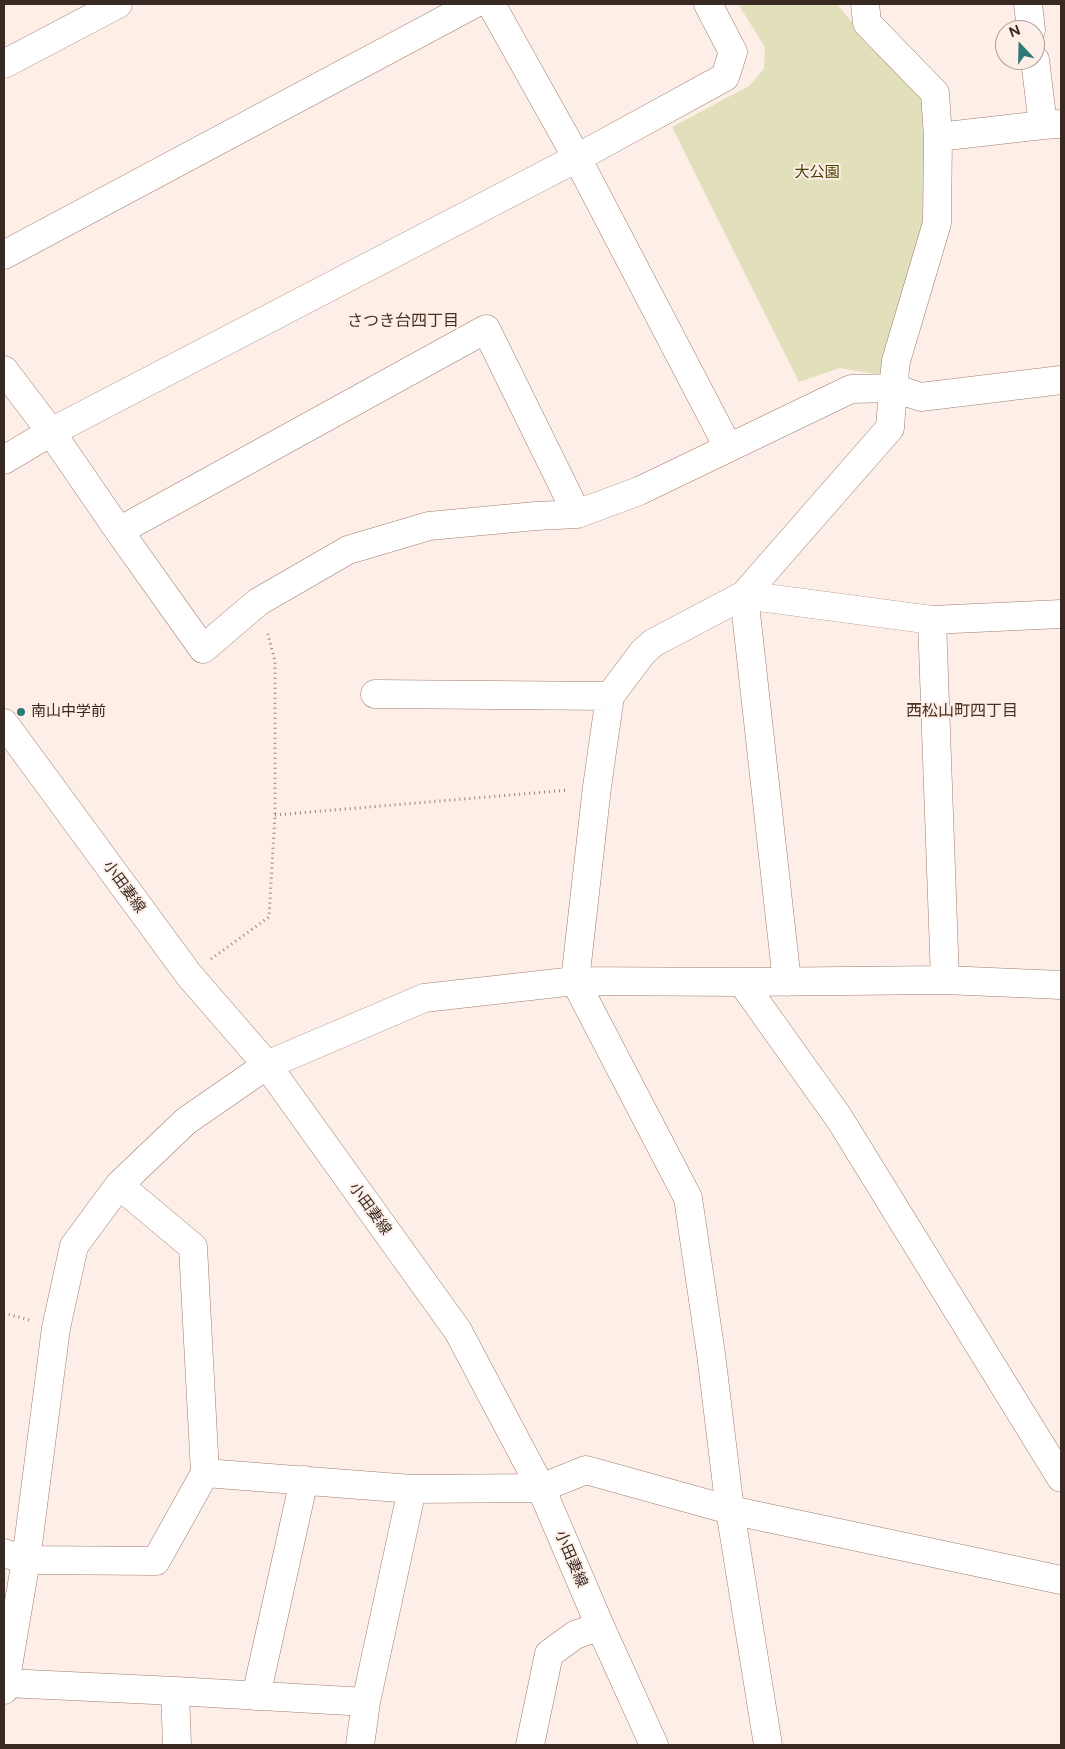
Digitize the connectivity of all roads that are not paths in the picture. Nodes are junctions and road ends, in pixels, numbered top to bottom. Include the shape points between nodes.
1 (118, 4) edge
2 (474, 4) edge
3 (491, 4) edge
4 (708, 4) edge
5 (865, 4) edge
6 (1028, 4) edge
7 (1030, 20) edge
8 (4, 64) edge
9 (1038, 70) edge
10 (1052, 125) edge
11 (938, 137) junction
12 (577, 158) junction
13 (4, 255) edge
14 (4, 370) edge
15 (1061, 380) edge
16 (893, 388) junction
17 (52, 432) junction
18 (728, 447) junction
19 (4, 460) edge
20 (577, 514) junction
21 (119, 531) junction
22 (744, 594) junction
23 (1061, 614) edge
24 (932, 620) junction
25 (375, 694) dead end
26 (610, 696) junction
27 (4, 723) edge
28 (945, 980) junction
29 (574, 981) junction
30 (742, 982) junction
31 (787, 982) junction
32 (1061, 985) edge
33 (267, 1065) junction
34 (119, 1185) junction
35 (205, 1473) junction
36 (1061, 1478) edge
37 (304, 1480) junction
38 (541, 1488) junction
39 (412, 1489) junction
40 (730, 1510) junction
41 (15, 1556) edge
42 (1061, 1580) edge
43 (600, 1626) junction
44 (5, 1686) edge
45 (175, 1691) junction
46 (256, 1696) junction
47 (366, 1702) junction
48 (177, 1745) edge
49 (360, 1745) edge
50 (530, 1745) edge
51 (654, 1745) edge
52 (768, 1745) edge

1 - 8 street
2 - 13 street
3 - 12 street
4 - 12 street via 733,52 725,77
5 - 11 street via 867,23 935,93
6 - 7 street
9 - 10 street
10 - 11 street
11 - 16 street via 937,223 896,361
12 - 17 street
12 - 18 street
14 - 17 street
15 - 16 street via 920,397
16 - 18 street via 851,389
16 - 22 street via 890,428
17 - 19 street
17 - 21 street
18 - 20 street via 639,491
20 - 21 street via 429,526 348,550 258,602 203,649
20 - 21 street via 486,329
22 - 24 street
22 - 26 street via 653,644 643,652
22 - 31 street
23 - 24 street
24 - 28 street
25 - 26 street
26 - 29 street
27 - 33 street, 小田妻線 via 188,975
28 - 31 street
28 - 32 street
29 - 30 street
29 - 33 street via 424,998
29 - 40 street via 688,1198
30 - 31 street
30 - 36 street via 839,1118
33 - 34 street via 186,1121
33 - 38 street, 小田妻線 via 458,1331
34 - 35 street via 193,1247
34 - 41 street via 74,1246
35 - 37 street
35 - 41 street via 156,1561
37 - 39 street
37 - 46 street
38 - 39 street
38 - 40 street via 586,1470
38 - 43 street, 小田妻線
39 - 47 street
40 - 42 street
40 - 52 street
41 - 44 street
43 - 50 street via 575,1634 549,1654
43 - 51 street, 小田妻線
44 - 45 street
45 - 46 street
45 - 48 street
46 - 47 street
47 - 49 street

